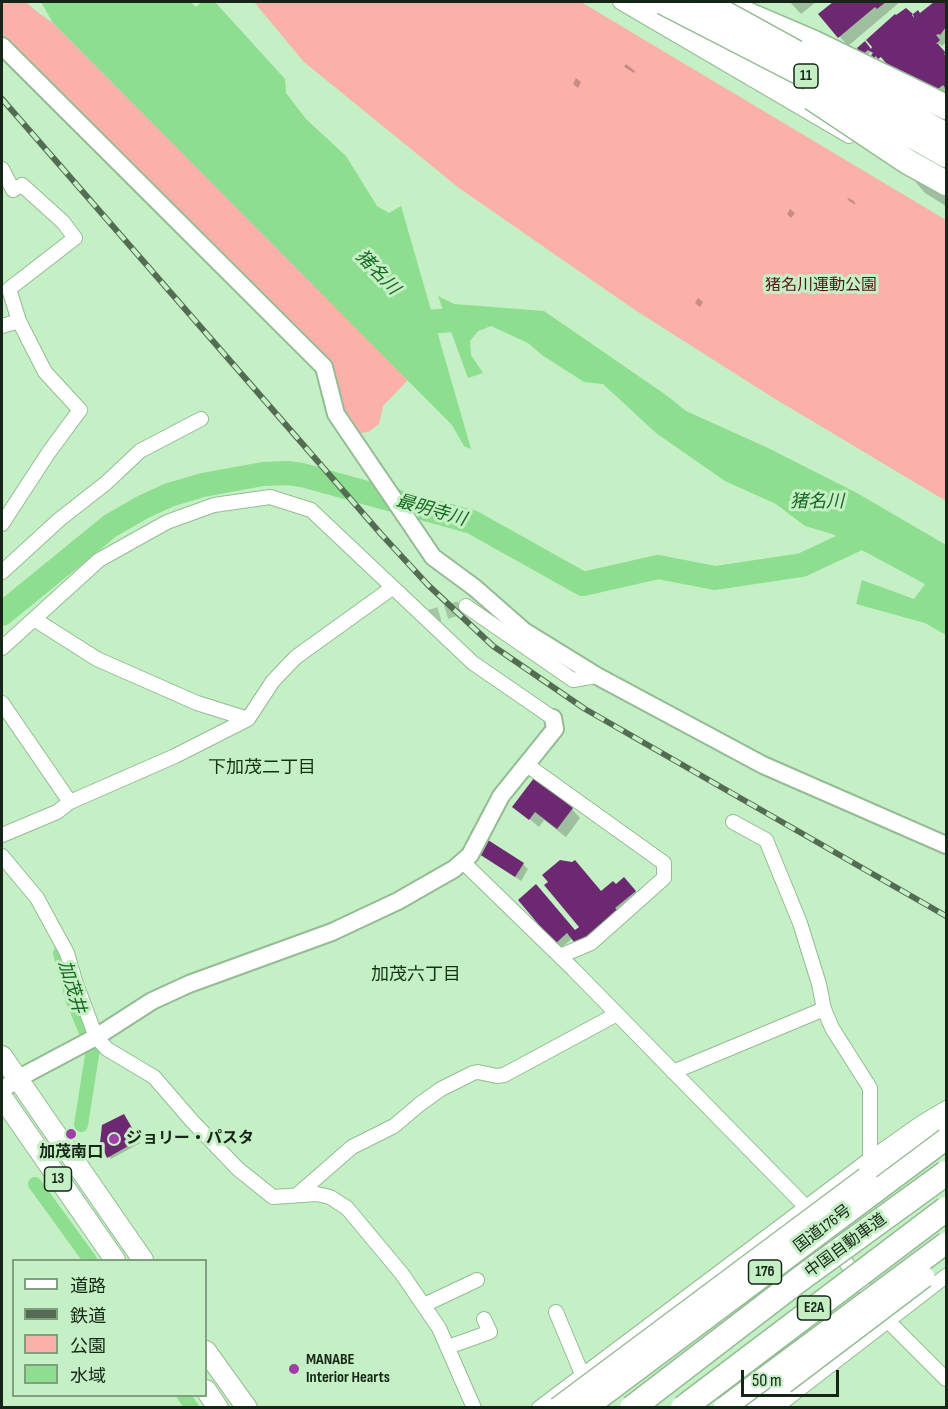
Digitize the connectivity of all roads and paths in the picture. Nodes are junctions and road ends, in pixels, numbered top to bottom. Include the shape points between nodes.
1 (620, 2) edge
2 (647, 2) edge
3 (663, 2) edge
4 (704, 2) edge
5 (718, 2) edge
6 (2, 46) edge
7 (946, 99) edge
8 (946, 107) edge
9 (946, 135) edge
10 (881, 155) junction
11 (946, 155) edge
12 (2, 169) edge
13 (908, 169) dead end
14 (945, 188) edge
15 (19, 321) junction
16 (2, 326) edge
17 (201, 419) dead end
18 (2, 524) edge
19 (2, 572) edge
20 (392, 588) junction
21 (466, 606) dead end
22 (34, 619) junction
23 (2, 648) edge
24 (597, 676) junction
25 (2, 703) edge
26 (553, 718) joint
27 (248, 719) junction
28 (527, 765) junction
29 (70, 802) junction
30 (732, 822) dead end
31 (2, 835) edge
32 (946, 845) edge
33 (2, 856) edge
34 (464, 862) junction
35 (560, 956) junction
36 (824, 1009) junction
37 (617, 1014) junction
38 (96, 1036) junction
39 (2, 1056) edge
40 (674, 1072) junction
41 (9, 1084) edge
42 (2, 1096) edge
43 (946, 1108) edge
44 (946, 1127) edge
45 (946, 1139) edge
46 (870, 1159) junction
47 (946, 1173) edge
48 (297, 1195) junction
49 (806, 1207) junction
50 (946, 1209) edge
51 (946, 1243) edge
52 (114, 1259) edge
53 (142, 1259) edge
54 (946, 1260) edge
55 (946, 1276) edge
56 (477, 1280) dead end
57 (424, 1305) junction
58 (556, 1312) dead end
59 (484, 1319) dead end
60 (888, 1321) junction
61 (448, 1347) junction
62 (207, 1352) edge
63 (582, 1374) junction
64 (946, 1379) edge
65 (207, 1391) edge
66 (218, 1407) edge
67 (247, 1407) edge
68 (474, 1407) edge
69 (539, 1407) edge
70 (558, 1407) edge
71 (586, 1407) edge
72 (632, 1407) edge
73 (683, 1407) edge
74 (724, 1407) edge
75 (752, 1407) edge
76 (775, 1407) edge

1 - 10 street
2 - 14 highway, bridge via 812,98
3 - 11 highway, 11, bridge via 799,72
4 - 9 highway, 11, bridge
5 - 8 highway, bridge
6 - 24 street via 324,367 336,414 433,557 476,588 524,631
7 - 10 street
10 - 13 street
12 - 15 street via 13,190 22,185 75,238 9,289
15 - 16 street
15 - 18 street via 45,372 80,410
17 - 19 street via 140,451
20 - 22 street via 311,510 270,497 214,505 167,522 99,560
20 - 26 street via 473,663
20 - 27 street via 296,657 273,681
21 - 24 street via 573,680
22 - 23 street
22 - 27 street via 106,664 196,703
24 - 32 street via 763,765
25 - 29 street
26 - 28 street via 555,729
27 - 29 street
28 - 34 street via 501,796
28 - 35 street via 664,863 664,878 591,943
29 - 31 street via 57,813
30 - 36 street via 766,840 800,923
33 - 38 street via 37,898 67,953
34 - 35 street
34 - 38 street via 398,901 332,932 152,1001
35 - 37 street
36 - 40 street
36 - 46 street via 870,1088
37 - 40 street
37 - 48 street via 504,1075 473,1073 441,1089 394,1126 352,1147
38 - 41 street
38 - 48 street via 107,1049 154,1077 238,1169 273,1197
39 - 41 main road, 13
40 - 49 street
41 - 53 main road, 13
42 - 52 main road, 13
43 - 46 street
44 - 70 highway, bridge via 866,1178
45 - 71 highway, 国道176号 / 176, bridge
46 - 49 street
47 - 72 highway, 中国自動車道 / E2A, bridge
48 - 57 street via 317,1194 339,1202 390,1259
49 - 60 street
49 - 63 street
50 - 73 highway, 中国自動車道 / E2A, bridge
51 - 74 highway, bridge
54 - 75 highway, bridge
55 - 60 street
56 - 57 street
57 - 61 street
58 - 63 street
59 - 61 street via 490,1332
60 - 64 street
60 - 76 street
61 - 68 street
62 - 67 main road
63 - 69 street
65 - 66 main road

